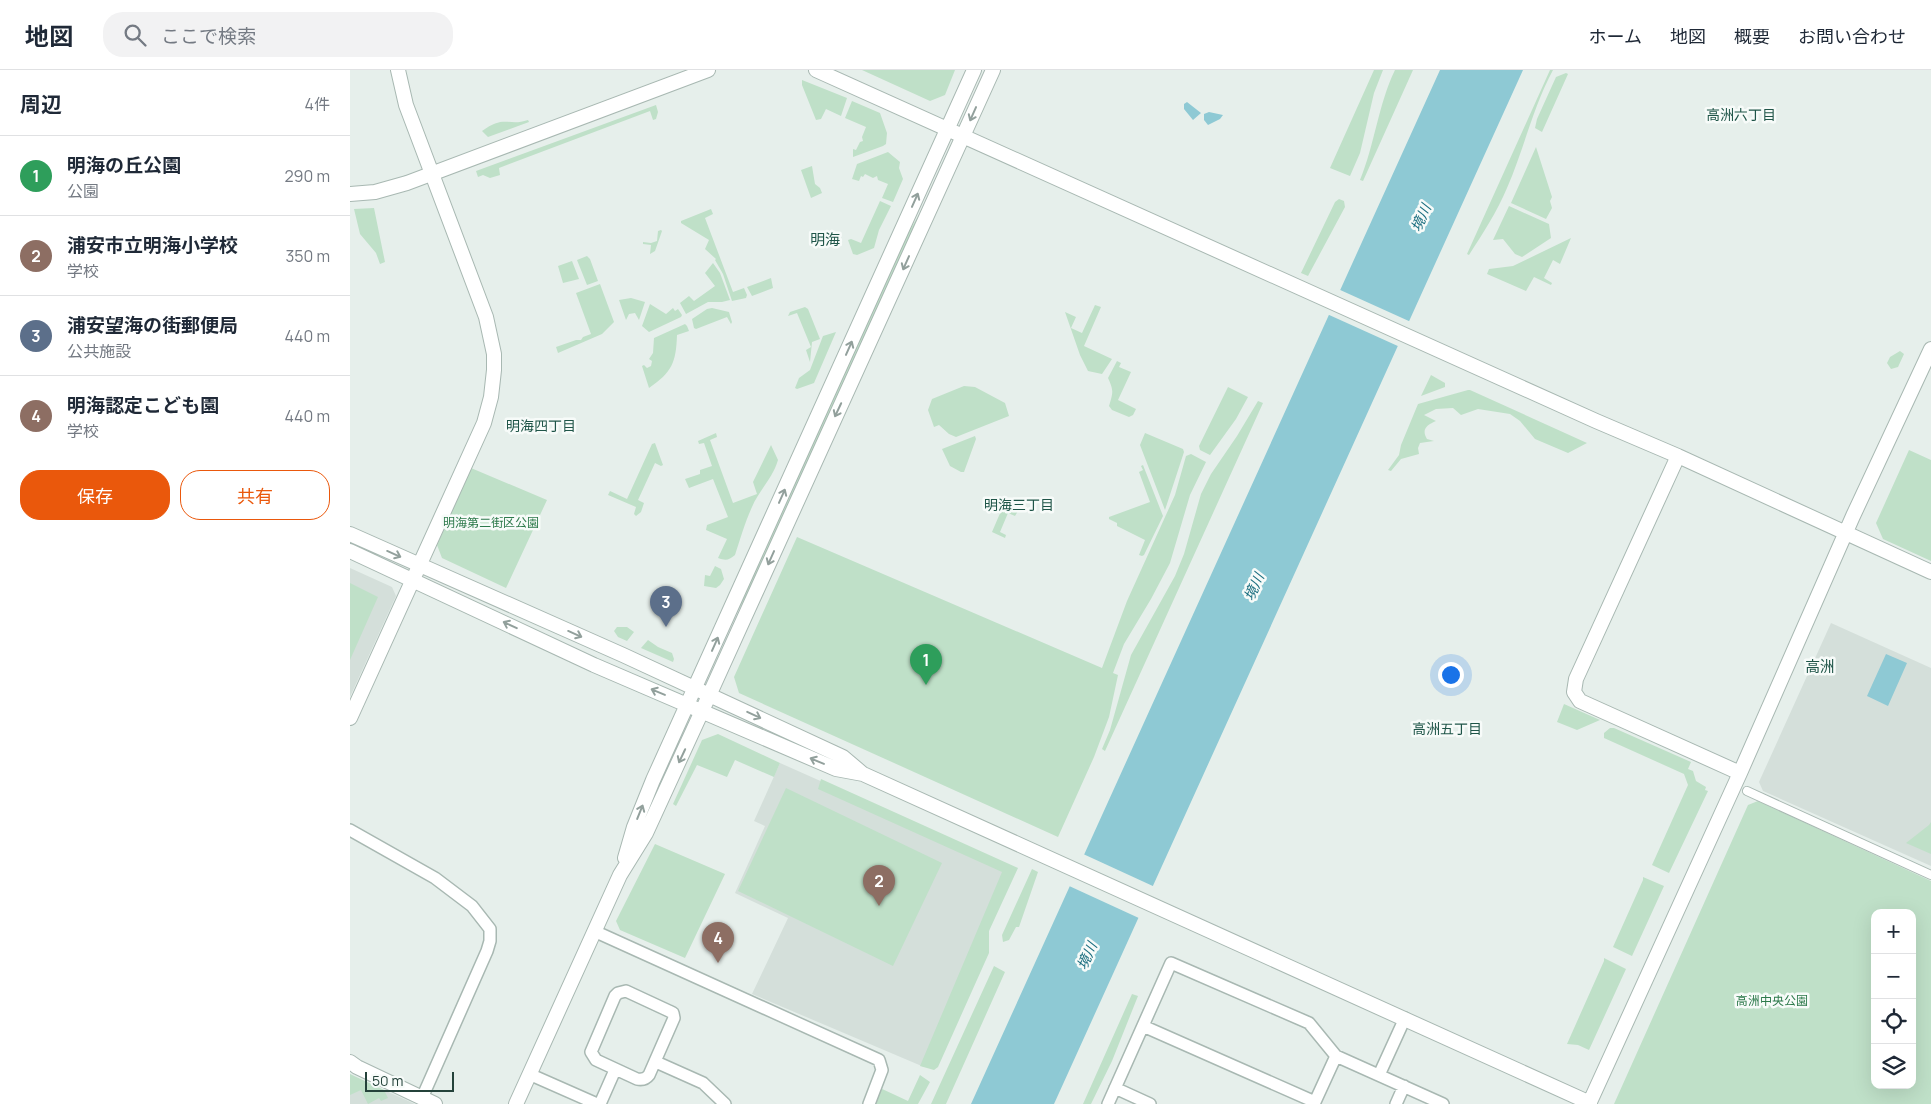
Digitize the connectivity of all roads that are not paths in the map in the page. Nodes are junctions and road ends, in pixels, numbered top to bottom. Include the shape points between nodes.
1 (398, 70) edge
2 (708, 70) edge
3 (816, 70) edge
4 (974, 70) edge
5 (993, 70) edge
6 (947, 128) junction
7 (963, 136) junction
8 (433, 174) junction
9 (350, 194) edge
10 (1931, 350) edge
11 (1678, 456) junction
12 (350, 534) edge
13 (1845, 534) junction
14 (350, 551) edge
15 (420, 565) junction
16 (1931, 572) edge
17 (413, 580) junction
18 (695, 689) junction
19 (710, 695) junction
20 (687, 705) junction
21 (702, 711) junction
22 (350, 718) edge
23 (1740, 773) junction
24 (863, 774) junction
25 (1747, 791) dead end
26 (350, 830) edge
27 (620, 875) junction
28 (1931, 875) edge
29 (594, 931) junction
30 (1405, 1018) junction
31 (1143, 1026) junction
32 (1336, 1056) junction
33 (350, 1062) edge
34 (656, 1062) junction
35 (615, 1070) junction
36 (529, 1074) junction
37 (1379, 1075) junction
38 (1404, 1086) junction
39 (1115, 1088) junction
40 (570, 1099) edge
41 (428, 1101) edge
42 (1314, 1103) edge
43 (1590, 1103) edge
44 (516, 1104) edge
45 (598, 1104) edge
46 (725, 1104) edge
47 (869, 1104) edge
48 (1108, 1104) edge
49 (1150, 1104) edge
50 (1396, 1104) edge
51 (1443, 1104) edge

1 - 8 street via 406,105
2 - 8 street
3 - 6 street
4 - 6 street
5 -> 7 street
6 - 7 street
18 -> 6 street
7 - 11 street
7 -> 19 street
8 - 9 street via 392,188
8 - 15 street via 486,316 494,354 494,373 484,423
10 - 13 street
11 - 13 street
11 - 23 street via 1579,672 1574,692 1580,701
12 -> 15 street
13 - 16 street
13 - 23 street
14 - 17 street
15 - 17 street
15 -> 18 street
20 -> 17 street
17 - 22 street
18 - 19 street
18 - 20 street
19 - 21 street
19 -> 24 street via 843,757
20 - 21 street
27 -> 20 street via 634,827
24 -> 21 street via 836,770
21 -> 27 street via 646,833
23 - 43 street
24 - 30 street
25 - 28 street
26 - 41 street via 449,887 472,906 490,929 487,951
27 - 29 street
29 - 36 street
29 - 47 street via 879,1060 882,1070
30 - 37 street
30 - 43 street
31 - 32 street via 1171,963 1309,1023
31 - 39 street
31 - 42 street
32 - 37 street
32 - 42 street
33 - 41 street
34 - 35 street via 647,1078 642,1080
34 - 35 street via 673,1023 673,1013 623,991 615,996 591,1052 596,1060
34 - 46 street via 703,1084
35 - 45 street
36 - 40 street
36 - 44 street
37 - 38 street
38 - 50 street
38 - 51 street
39 - 48 street
39 - 49 street
40 - 45 street

